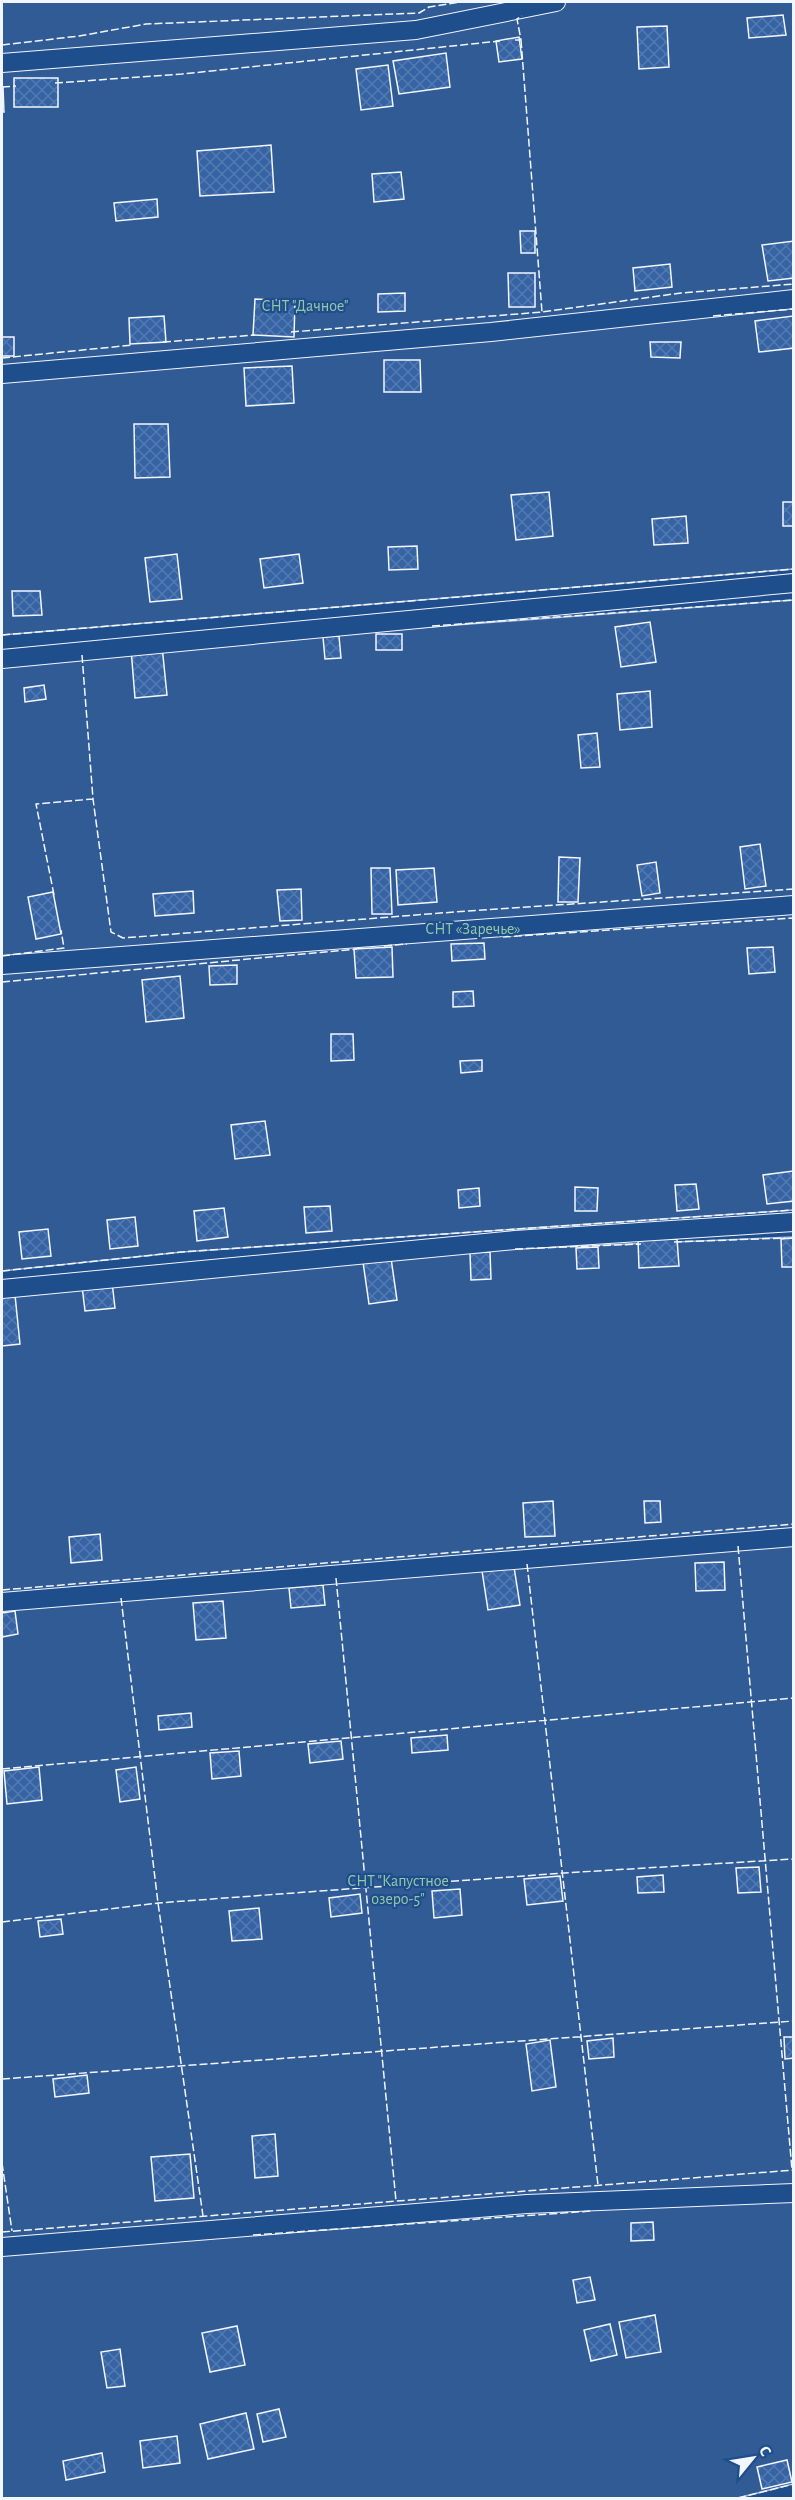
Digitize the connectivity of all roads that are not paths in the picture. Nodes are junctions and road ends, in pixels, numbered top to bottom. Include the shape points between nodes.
1 (556, 2) edge
2 (2, 63) edge
3 (794, 298) edge
4 (2, 374) edge
5 (794, 584) edge
6 (2, 659) edge
7 (794, 905) edge
8 (2, 966) edge
9 (794, 1222) edge
10 (2, 1289) edge
11 (794, 1537) edge
12 (2, 1602) edge
13 (794, 2193) edge
14 (2, 2247) edge

1 - 2 lane via 416,30
3 - 4 lane via 491,332
5 - 6 lane
7 - 8 lane
9 - 10 lane via 515,1240
11 - 12 lane
13 - 14 lane via 527,2204

